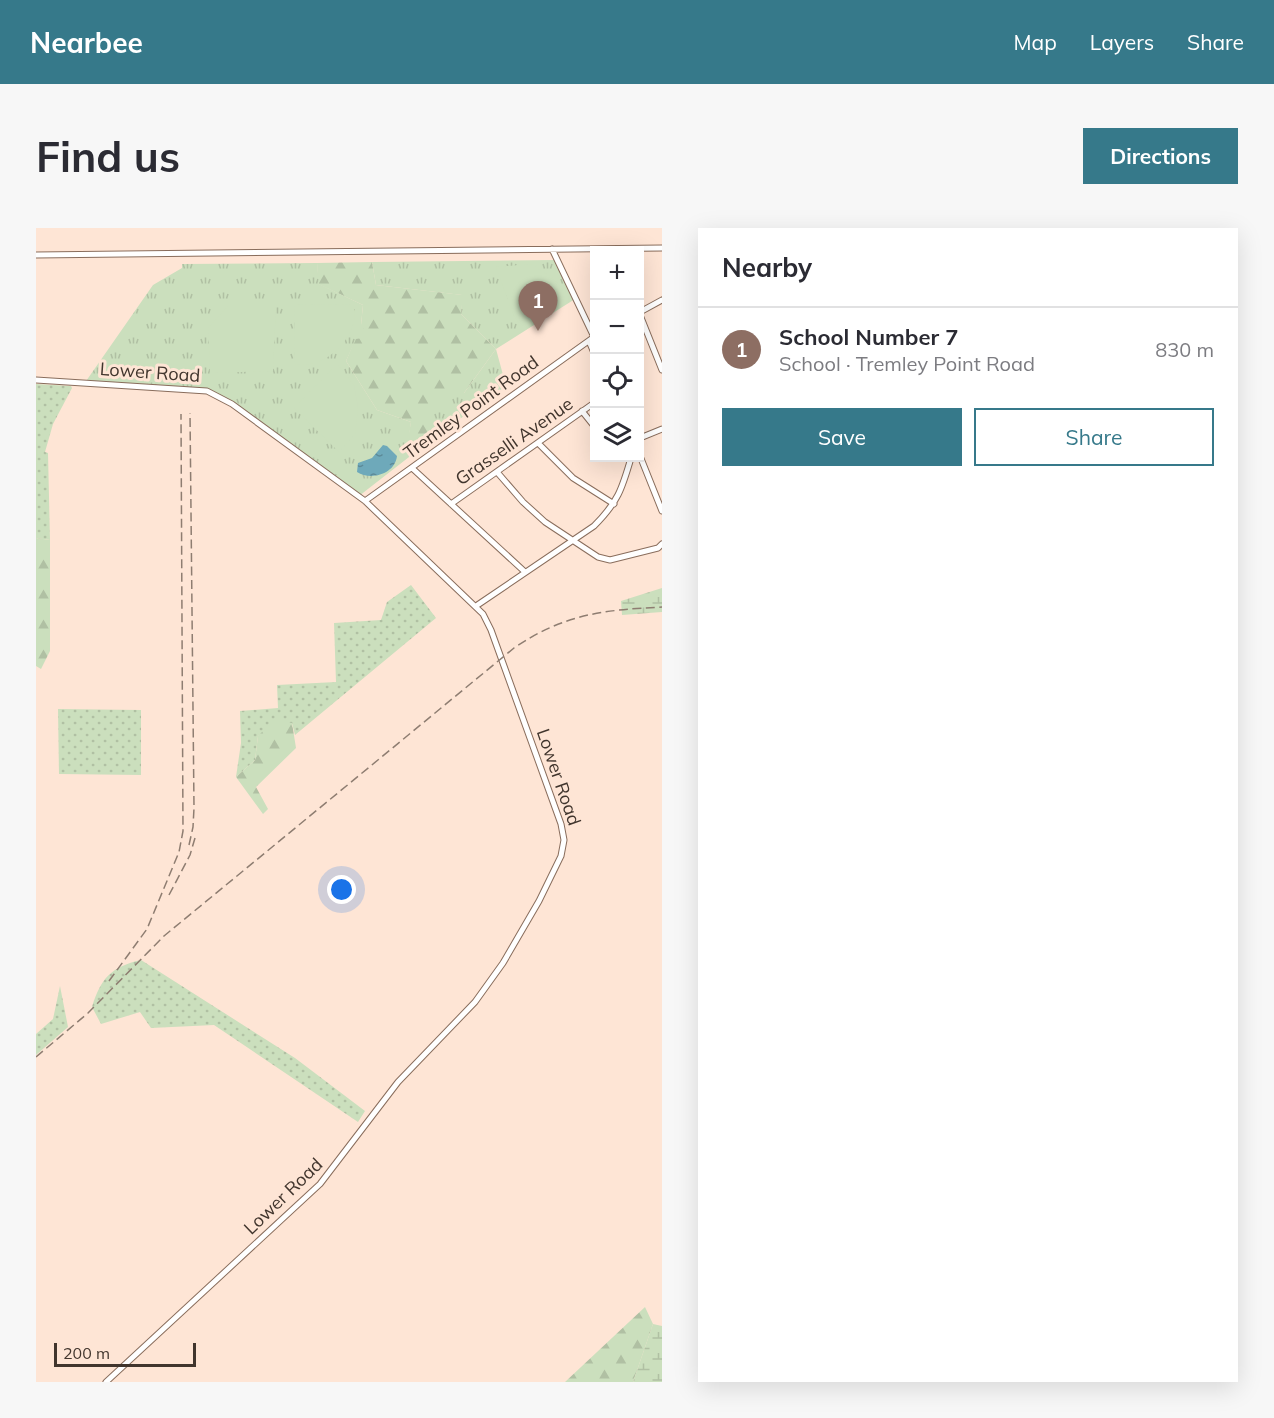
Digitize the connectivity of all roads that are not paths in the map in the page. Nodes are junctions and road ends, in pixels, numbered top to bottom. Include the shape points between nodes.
1 (662, 248) edge
2 (552, 249) junction
3 (36, 255) edge
4 (662, 300) edge
5 (644, 310) edge
6 (644, 325) edge
7 (590, 331) edge
8 (590, 340) edge
9 (662, 370) edge
10 (36, 380) edge
11 (590, 406) edge
12 (582, 411) junction
13 (590, 421) edge
14 (662, 429) edge
15 (644, 436) edge
16 (538, 443) junction
17 (630, 462) edge
18 (642, 462) edge
19 (412, 468) junction
20 (497, 472) junction
21 (365, 501) junction
22 (451, 504) junction
23 (614, 504) junction
24 (662, 511) edge
25 (573, 541) junction
26 (662, 544) edge
27 (525, 572) junction
28 (476, 606) junction
29 (106, 1382) edge

1 - 2 street
2 - 3 street
2 - 7 street
4 - 5 street
6 - 9 street
8 - 19 street, Tremley Point Road
10 - 21 street, Lower Road via 207,391 232,404
11 - 12 street, Grasselli Avenue
12 - 13 street
12 - 16 street, Grasselli Avenue
14 - 15 street
16 - 20 street, Grasselli Avenue
16 - 23 street via 573,478
17 - 23 street
18 - 24 street
19 - 21 street, Tremley Point Road
19 - 22 street
20 - 22 street, Grasselli Avenue
20 - 25 street via 545,522
21 - 28 street, Lower Road
22 - 27 street
23 - 25 street
25 - 26 street via 610,560
25 - 27 street
27 - 28 street
28 - 29 street, Lower Road via 489,623 561,824 561,856 530,917 485,990 398,1082 333,1170

